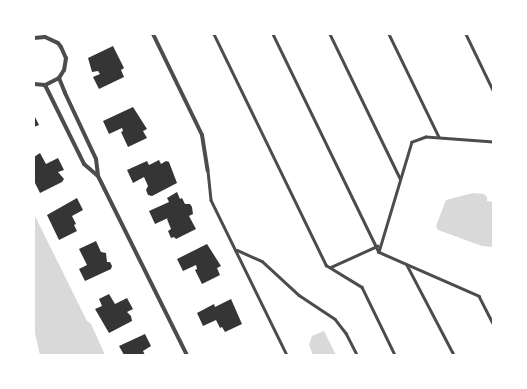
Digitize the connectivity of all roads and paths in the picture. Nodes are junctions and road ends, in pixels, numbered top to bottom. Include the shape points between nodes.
1 (153, 34) edge
2 (214, 34) edge
3 (273, 34) edge
4 (330, 34) edge
5 (389, 34) edge
6 (466, 34) edge
7 (36, 36) edge
8 (59, 78) junction
9 (34, 84) edge
10 (45, 85) junction
11 (493, 90) edge
12 (439, 138) junction
13 (493, 142) edge
14 (208, 171) joint
15 (98, 176) junction
16 (400, 178) junction
17 (377, 246) junction
18 (236, 250) junction
19 (379, 252) junction
20 (407, 264) junction
21 (330, 268) junction
22 (493, 323) edge
23 (187, 355) edge
24 (286, 355) edge
25 (357, 355) edge
26 (396, 355) edge
27 (454, 355) edge

1 - 14 street via 202,134
2 - 21 lane via 326,265
3 - 17 lane
4 - 16 lane
5 - 12 lane
6 - 11 lane
7 - 8 street via 50,38 58,43 64,52 66,64
8 - 10 street
8 - 15 street via 96,159
9 - 10 street
10 - 15 street via 84,164
12 - 13 lane
12 - 16 lane via 426,137 412,142
14 - 18 lane via 212,200
15 - 23 street
16 - 19 lane
17 - 19 lane
17 - 21 lane
18 - 24 lane
18 - 25 lane via 262,261 299,295 335,319 346,333
19 - 20 lane
20 - 22 lane via 478,296
20 - 27 lane
21 - 26 lane via 362,287

